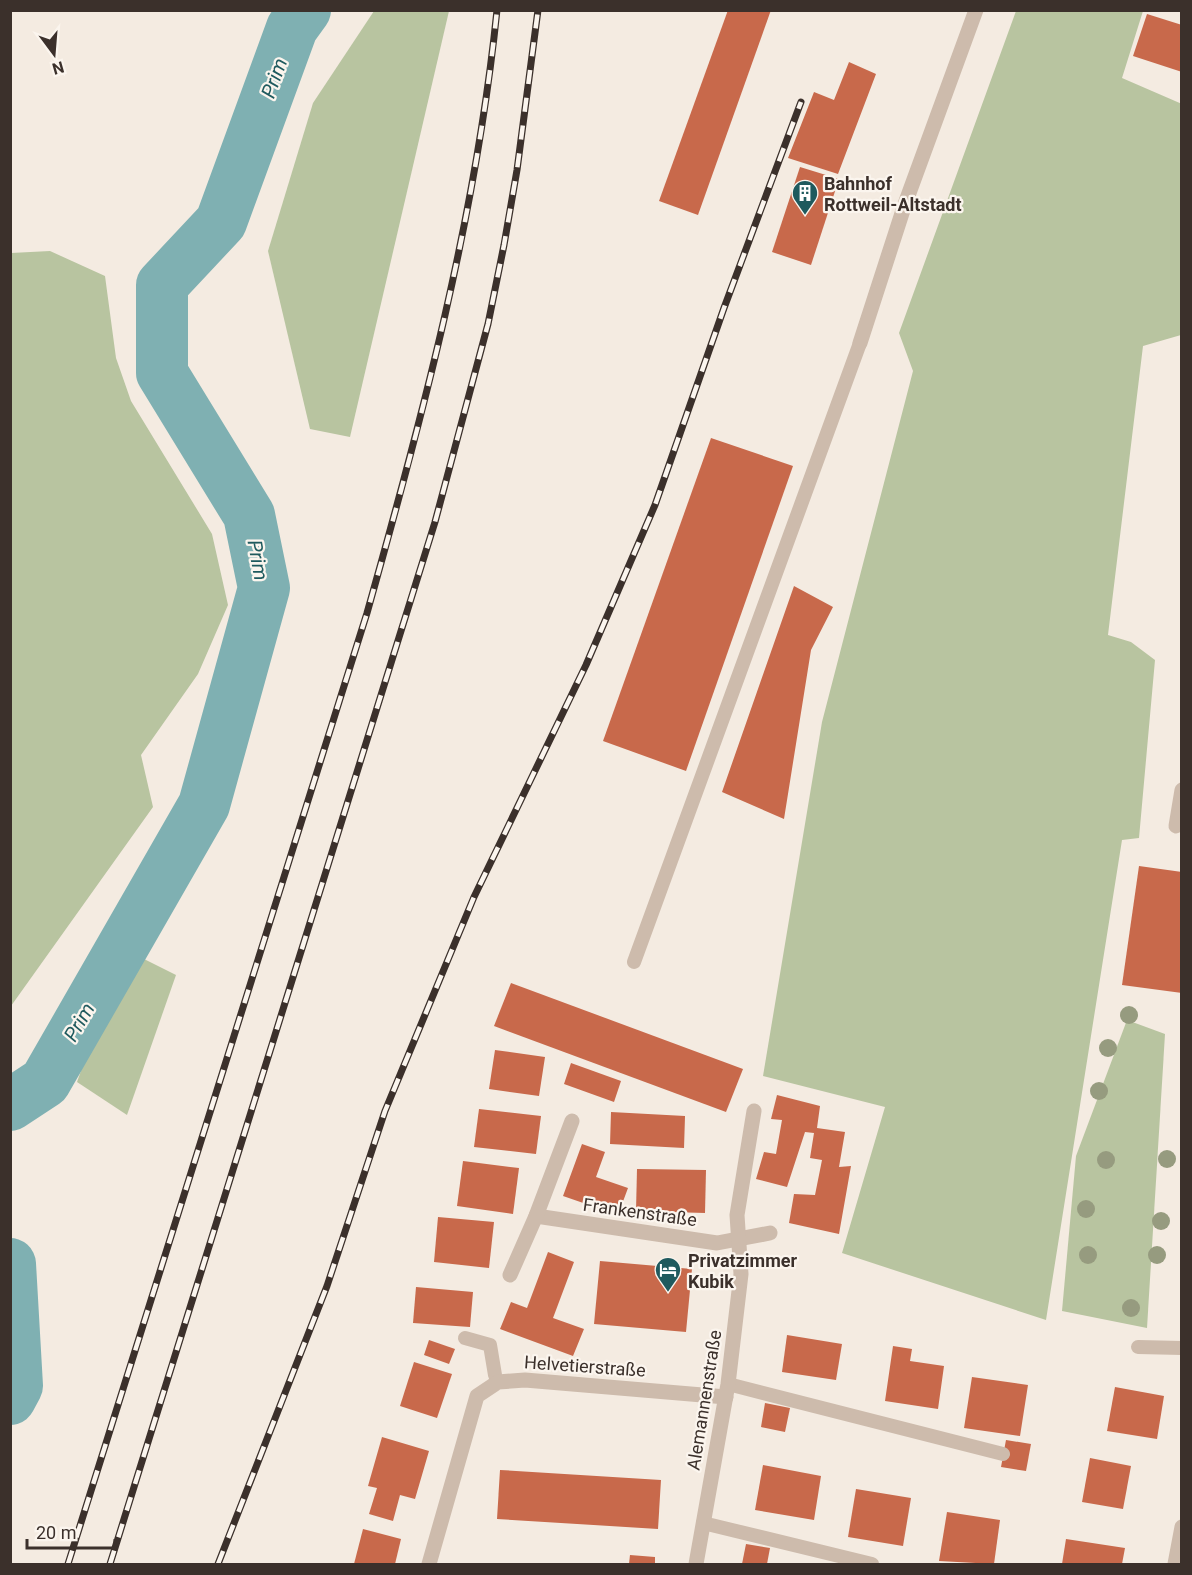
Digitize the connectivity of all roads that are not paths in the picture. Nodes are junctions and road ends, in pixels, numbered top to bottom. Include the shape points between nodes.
1 (976, 10) edge
2 (860, 343) joint
3 (1182, 790) edge
4 (1176, 826) dead end
5 (634, 963) dead end
6 (754, 1111) dead end
7 (572, 1121) dead end
8 (536, 1216) junction
9 (770, 1233) dead end
10 (739, 1240) junction
11 (510, 1275) dead end
12 (465, 1338) dead end
13 (1138, 1347) dead end
14 (1182, 1348) edge
15 (495, 1375) dead end
16 (727, 1390) junction
17 (1003, 1454) dead end
18 (703, 1523) junction
19 (1182, 1527) edge
20 (429, 1564) edge
21 (696, 1564) edge
22 (872, 1564) edge
23 (1175, 1564) edge

1 - 2 street via 905,204
2 - 5 lane
3 - 4 street
6 - 10 street, Alemannenstraße via 737,1215
7 - 8 street
8 - 10 street, Frankenstraße via 717,1243
8 - 11 street
9 - 10 street
10 - 16 street, Alemannenstraße via 741,1274
12 - 15 lane via 490,1345
13 - 14 lane
16 - 17 lane
16 - 18 street, Alemannenstraße
16 - 20 street, Helvetierstraße via 498,1382 477,1395
18 - 21 street, Alemannenstraße
18 - 22 lane
19 - 23 street

